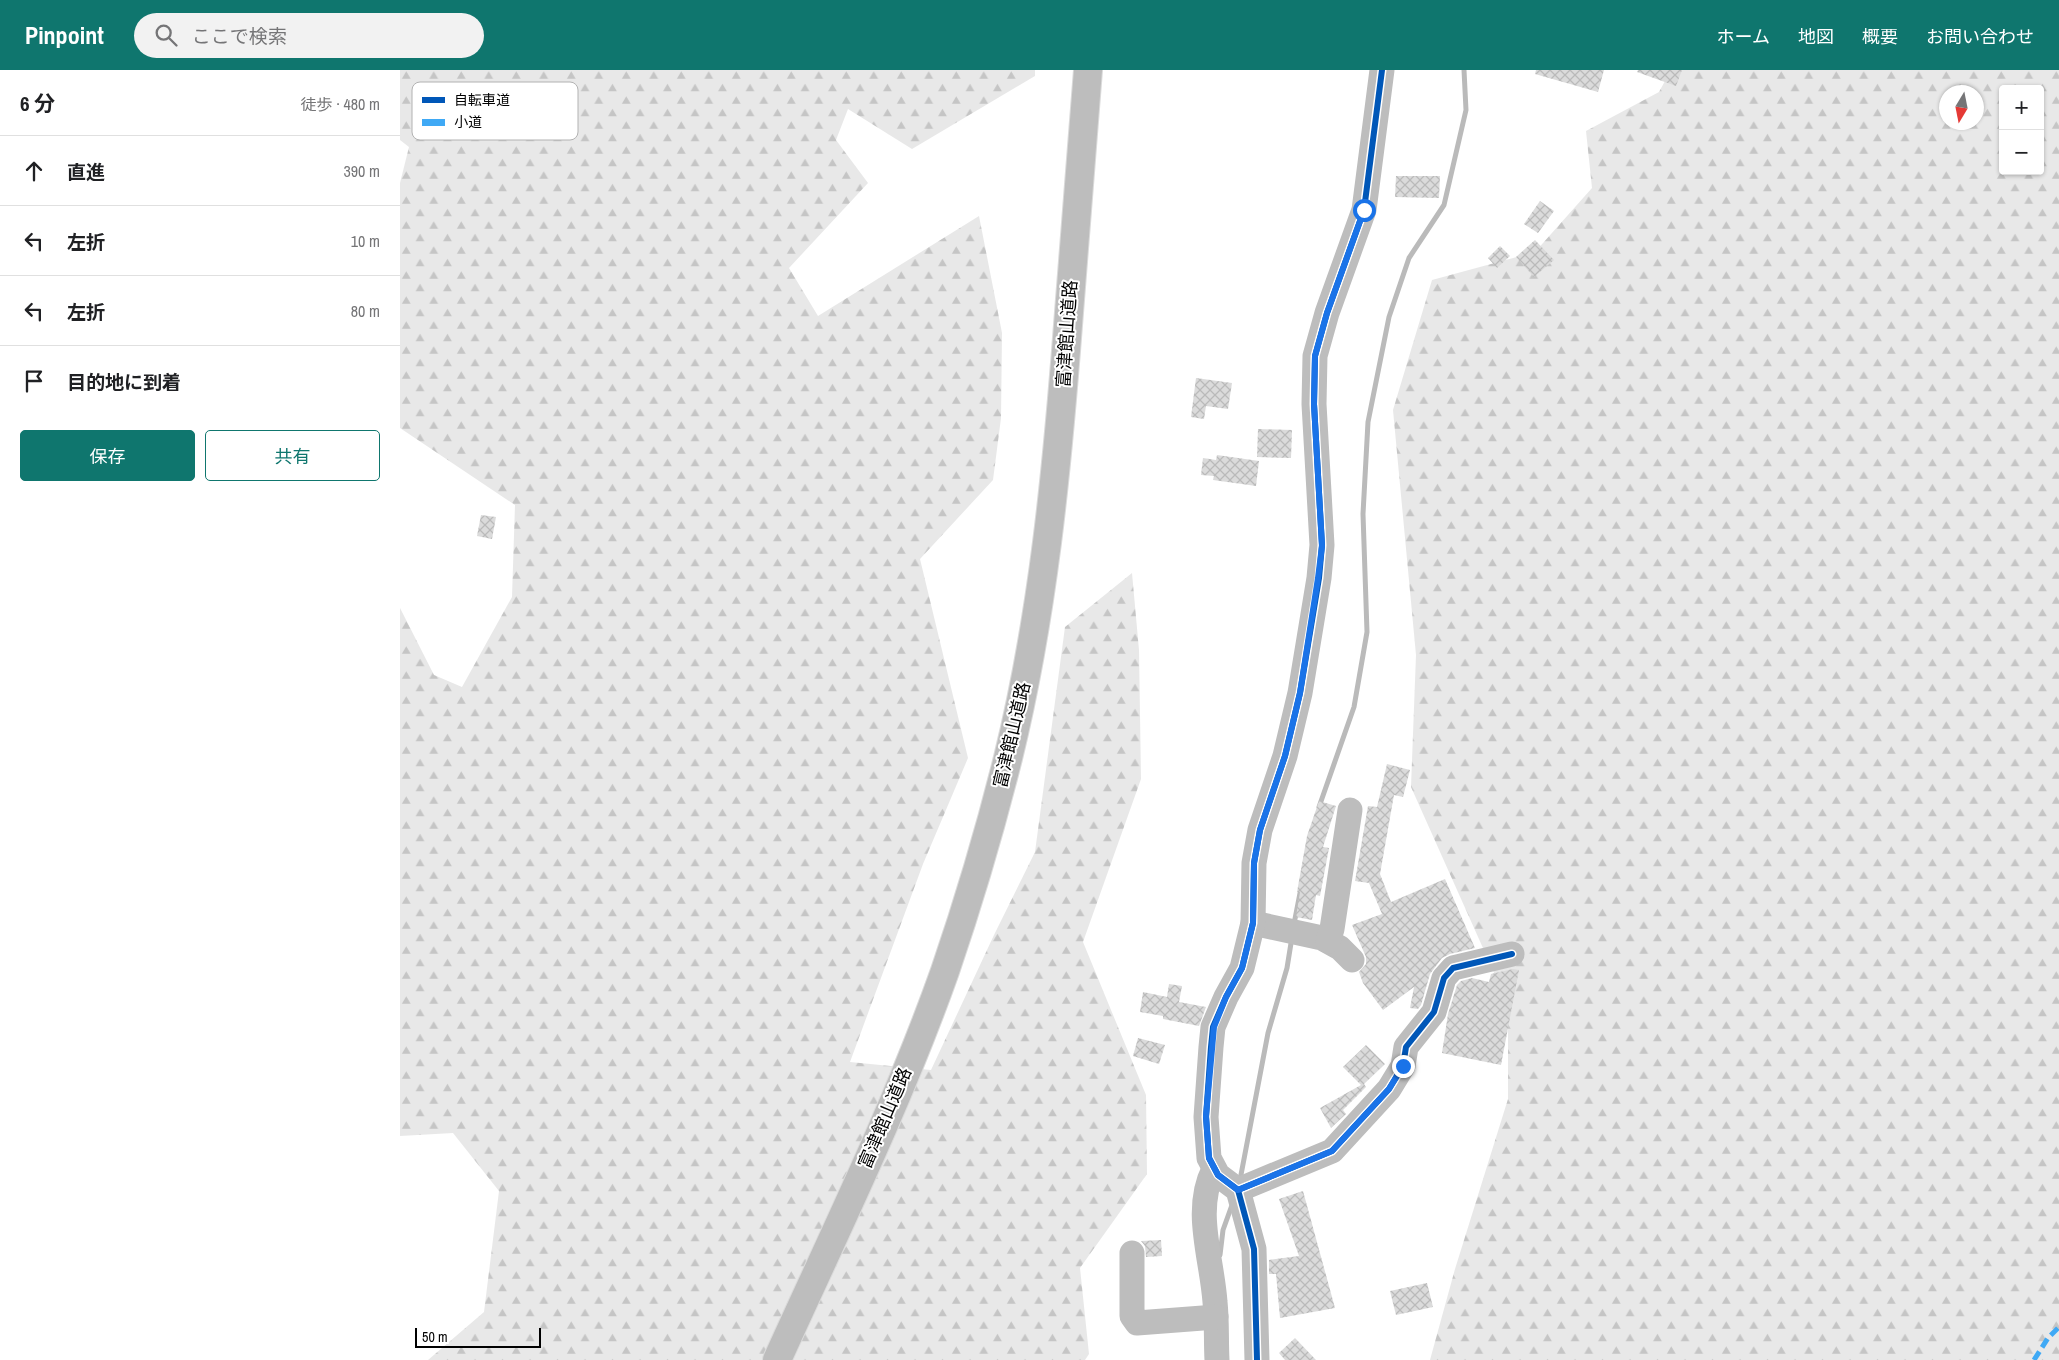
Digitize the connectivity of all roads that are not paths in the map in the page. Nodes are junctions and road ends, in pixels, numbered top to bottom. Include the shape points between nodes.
1 (1088, 70) edge
2 (1382, 70) edge
3 (1350, 810) dead end
4 (1253, 923) junction
5 (1328, 941) junction
6 (1512, 954) dead end
7 (1352, 960) dead end
8 (1214, 1169) junction
9 (1238, 1190) junction
10 (1132, 1253) dead end
11 (1216, 1317) junction
12 (777, 1360) edge
13 (1217, 1360) edge
14 (1257, 1360) edge

1 - 12 highway, 富津館山道路 via 1053,494 1040,591 1008,756 944,973 869,1157
2 - 4 street via 1364,210 1315,356 1314,404 1322,546 1300,693 1285,756 1260,830 1254,863
3 - 5 street
4 - 5 street
4 - 8 street via 1242,968 1214,1027 1206,1116 1209,1158
5 - 7 street
6 - 9 street via 1453,968 1448,973 1434,1012 1406,1047 1403,1066 1389,1089 1332,1151
8 - 9 street
8 - 11 street via 1208,1182 1204,1212
9 - 14 street via 1254,1249
10 - 11 street via 1132,1316 1138,1323
11 - 13 street

